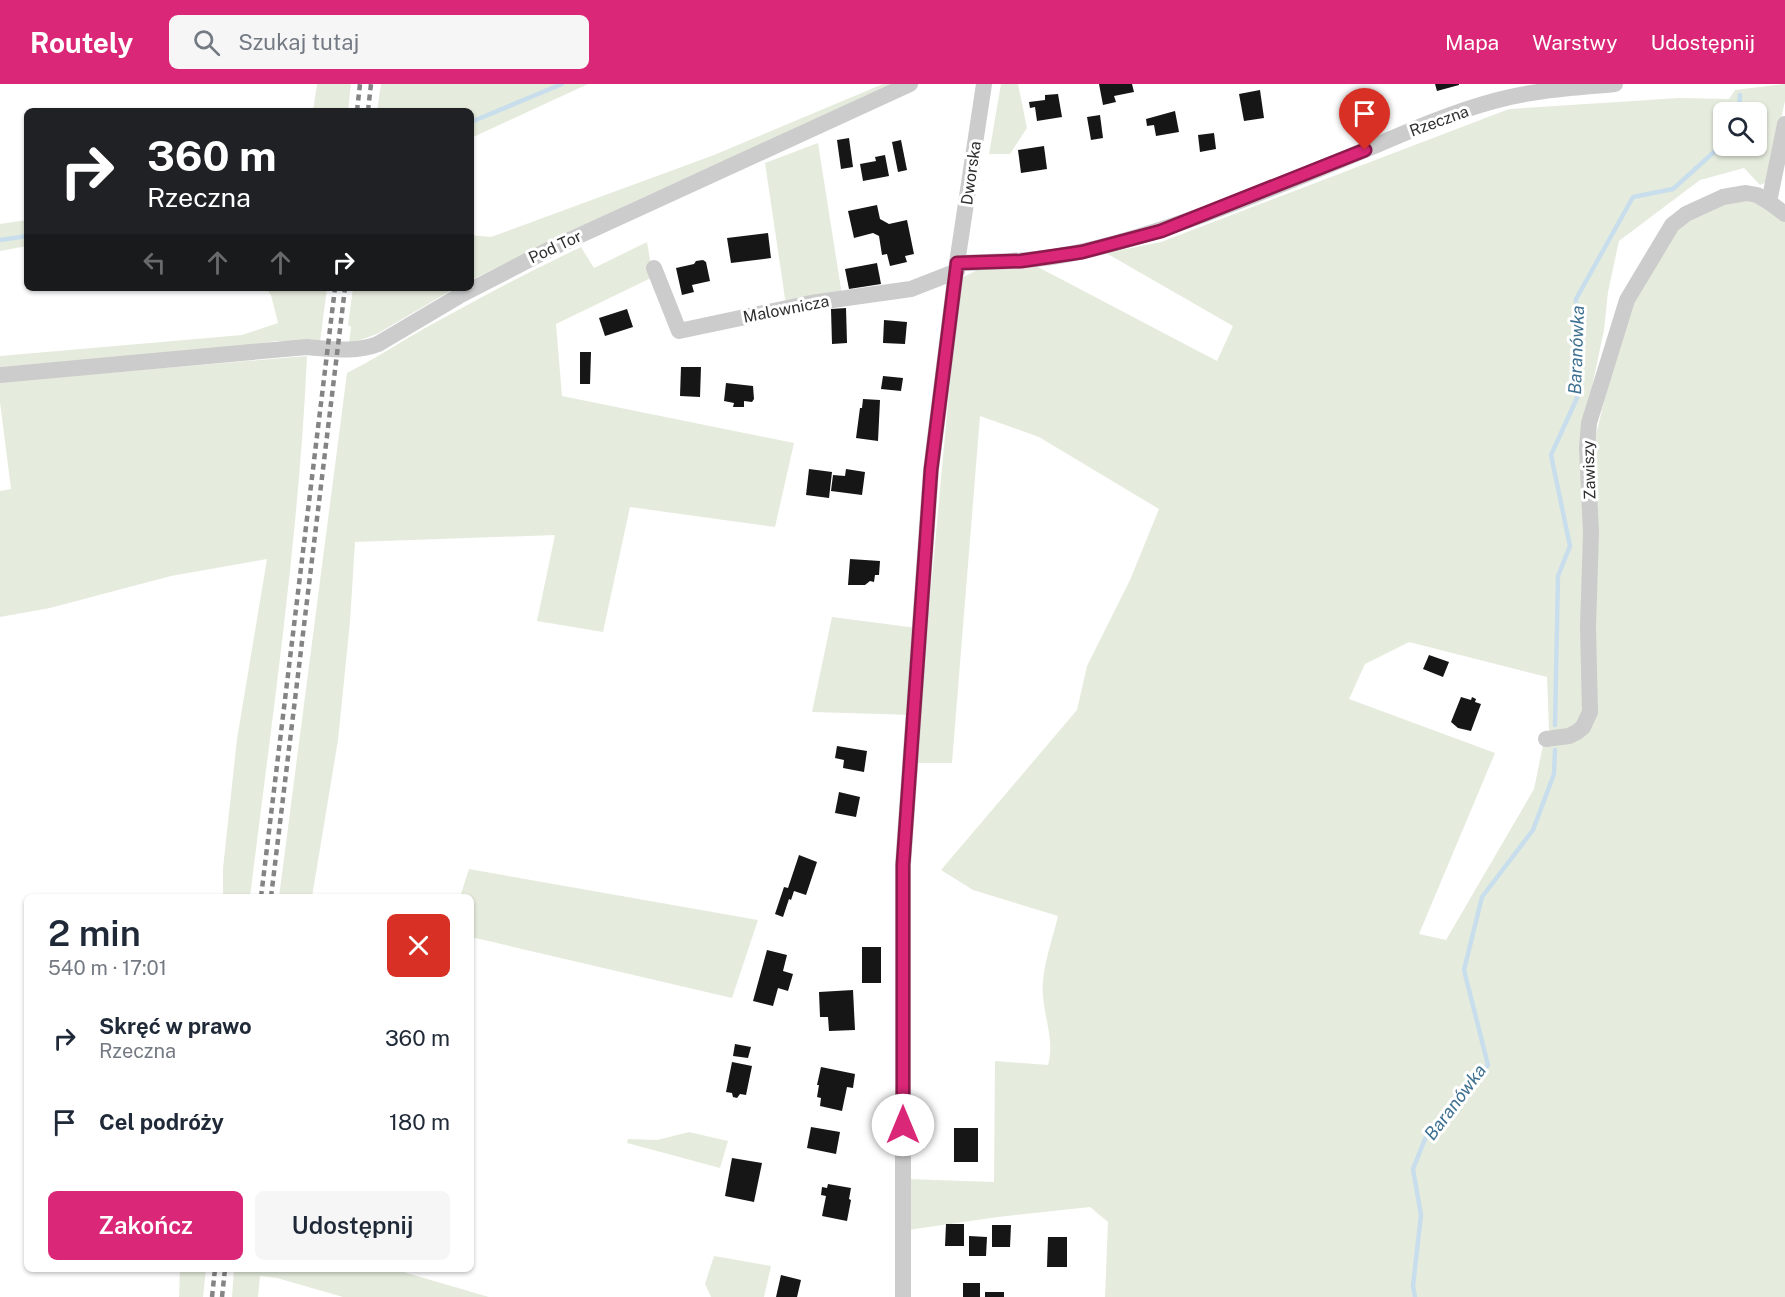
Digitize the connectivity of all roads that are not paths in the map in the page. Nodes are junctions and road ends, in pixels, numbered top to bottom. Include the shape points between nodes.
1 (909, 84) edge
2 (984, 84) edge
3 (1615, 84) edge
4 (1785, 124) edge
5 (1769, 202) junction
6 (1785, 214) edge
7 (957, 267) junction
8 (654, 268) dead end
9 (474, 288) edge
10 (469, 291) edge
11 (0, 375) edge
12 (1546, 739) dead end
13 (903, 1297) edge

1 - 9 street, Pod Tor via 550,249
2 - 7 street, Dworska
3 - 7 street, Rzeczna via 1557,89 1494,101 1161,231 1082,252
4 - 5 street
5 - 6 street
5 - 12 street, Zawiszy via 1746,193 1723,197 1686,214 1672,225 1628,300 1588,431 1590,712 1577,732
7 - 8 street, Malownicza via 911,289 811,303 679,331
7 - 13 street, Dworska via 931,470 903,865
10 - 11 street, Pod Tor via 365,349 307,346

